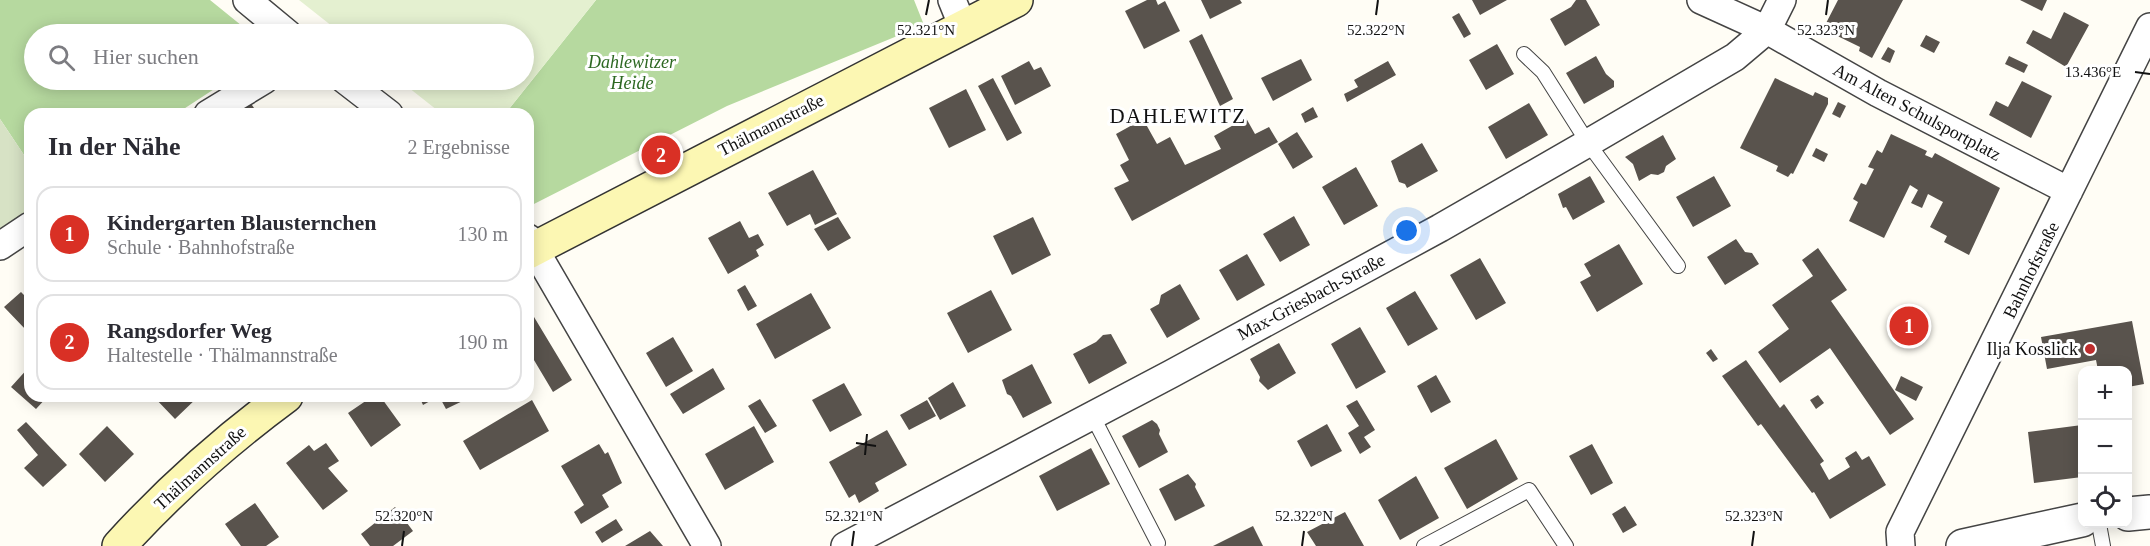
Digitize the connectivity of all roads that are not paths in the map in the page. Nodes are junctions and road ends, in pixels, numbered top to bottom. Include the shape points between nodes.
1 (247, 0) edge
2 (1016, 0) edge
3 (1701, 0) edge
4 (1782, 0) edge
5 (958, 14) edge
6 (276, 24) edge
7 (2150, 27) edge
8 (1767, 30) junction
9 (1524, 54) dead end
10 (248, 90) edge
11 (358, 90) edge
12 (218, 108) edge
13 (381, 108) edge
14 (1588, 143) junction
15 (2069, 191) junction
16 (24, 230) edge
17 (534, 244) edge
18 (0, 246) edge
19 (534, 251) edge
20 (1678, 266) dead end
21 (278, 402) edge
22 (1092, 415) junction
23 (2150, 512) edge
24 (2132, 514) edge
25 (2078, 521) edge
26 (2100, 528) edge
27 (1158, 543) dead end
28 (119, 546) edge
29 (707, 546) edge
30 (845, 546) edge
31 (1424, 546) edge
32 (1566, 546) edge
33 (1901, 546) edge
34 (1963, 546) edge
35 (2103, 546) edge

1 - 6 street
2 - 5 main road, Thälmannstraße
3 - 8 street, Am Alten Schulsportplatz
4 - 8 street
5 - 17 main road, Thälmannstraße
7 - 15 street, Bahnhofstraße
8 - 14 street, Max-Griesbach-Straße via 1735,57
8 - 15 street, Am Alten Schulsportplatz via 1878,93
9 - 14 lane via 1543,72
10 - 12 street
11 - 13 street
14 - 20 lane
14 - 22 street, Max-Griesbach-Straße via 1440,228
15 - 33 street, Bahnhofstraße via 1900,532
16 - 18 street
19 - 29 street
21 - 28 main road, Thälmannstraße via 190,474
22 - 27 lane
22 - 30 street, Max-Griesbach-Straße
23 - 24 street
25 - 34 street
26 - 35 lane
31 - 32 lane via 1529,490

